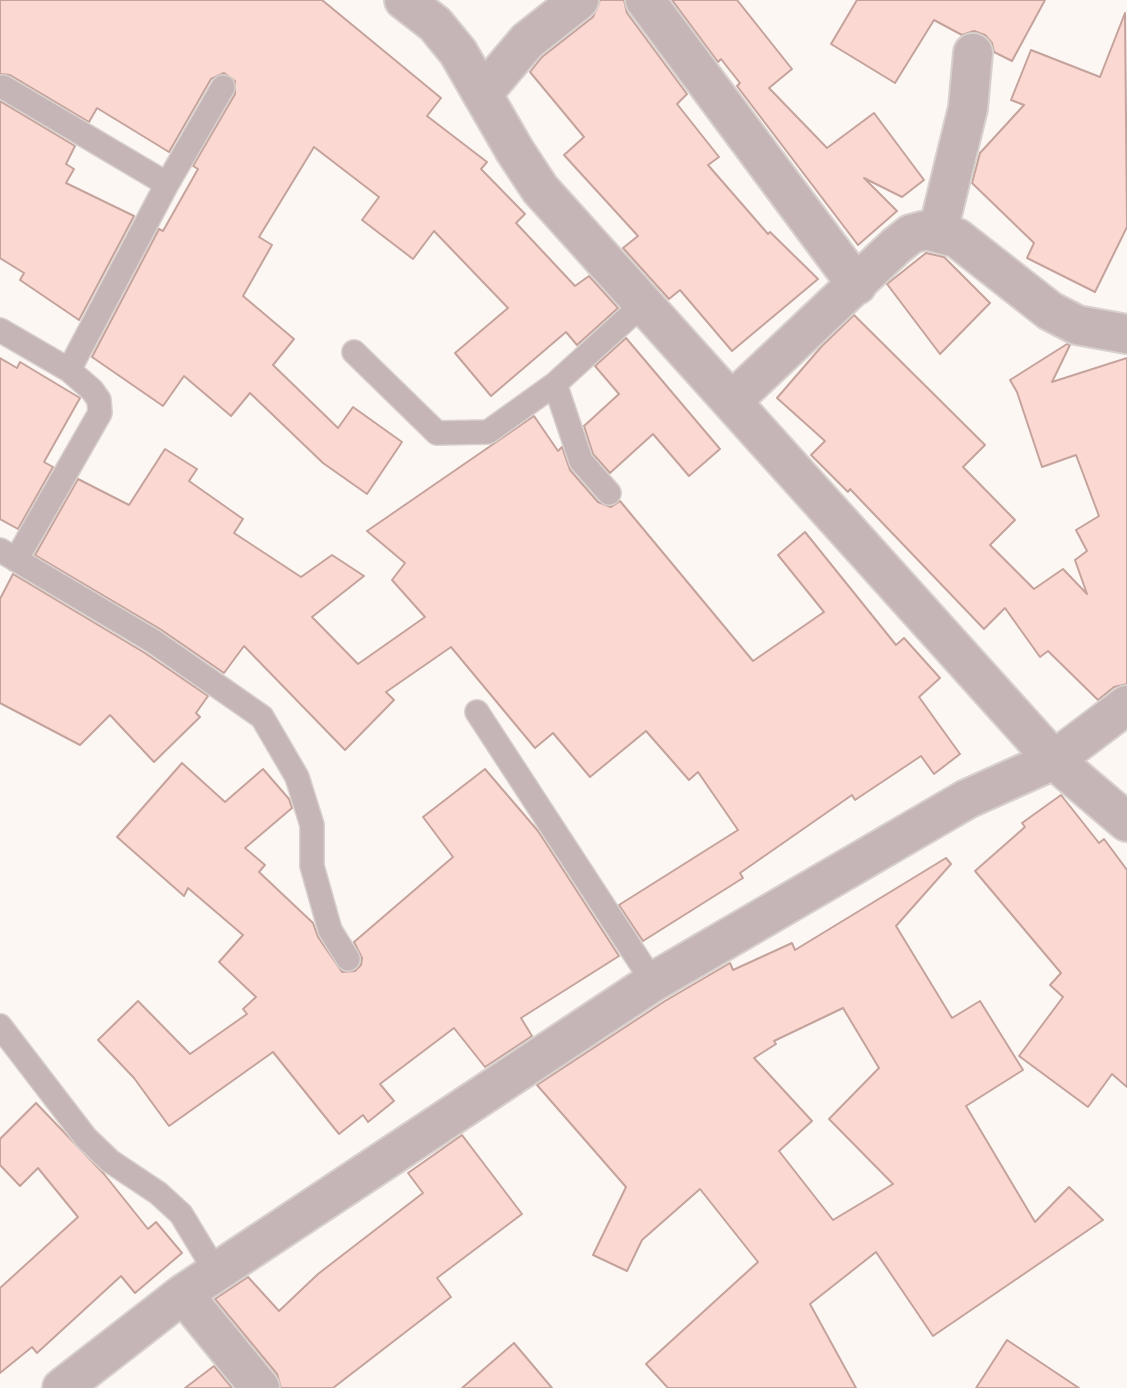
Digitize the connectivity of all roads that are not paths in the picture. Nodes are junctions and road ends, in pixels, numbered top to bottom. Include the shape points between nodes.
1 (404, 0) edge
2 (579, 0) edge
3 (645, 0) edge
4 (973, 53) dead end
5 (3, 87) dead end
6 (223, 88) dead end
7 (484, 92) junction
8 (167, 184) junction
9 (938, 231) junction
10 (858, 285) junction
11 (644, 303) junction
12 (0, 330) edge
13 (1125, 331) edge
14 (354, 352) dead end
15 (69, 370) junction
16 (555, 384) junction
17 (732, 401) junction
18 (609, 493) dead end
19 (8, 555) edge
20 (1127, 705) edge
21 (477, 712) dead end
22 (1054, 760) junction
23 (1127, 822) edge
24 (348, 959) dead end
25 (653, 982) junction
26 (0, 1026) edge
27 (216, 1272) junction
28 (183, 1294) junction
29 (62, 1388) edge
30 (260, 1388) edge

1 - 7 street via 435,24
2 - 7 street via 527,41
3 - 10 street
4 - 9 street via 968,108
5 - 8 lane
6 - 8 lane
7 - 11 street via 540,189
8 - 15 lane
9 - 10 street via 911,234
9 - 13 street via 986,257 1050,311 1077,325
10 - 17 street
11 - 16 lane
11 - 17 street
12 - 15 lane
14 - 16 lane via 437,433 488,432
15 - 19 lane via 92,390 100,413
16 - 18 lane via 580,461
17 - 22 street
19 - 24 lane via 153,641 262,717 297,777 312,825 312,866 330,930
20 - 22 street
21 - 25 lane
22 - 23 street
22 - 25 street via 967,799
25 - 27 street
26 - 27 lane via 86,1138 181,1214
27 - 28 street
28 - 29 street
28 - 30 street

